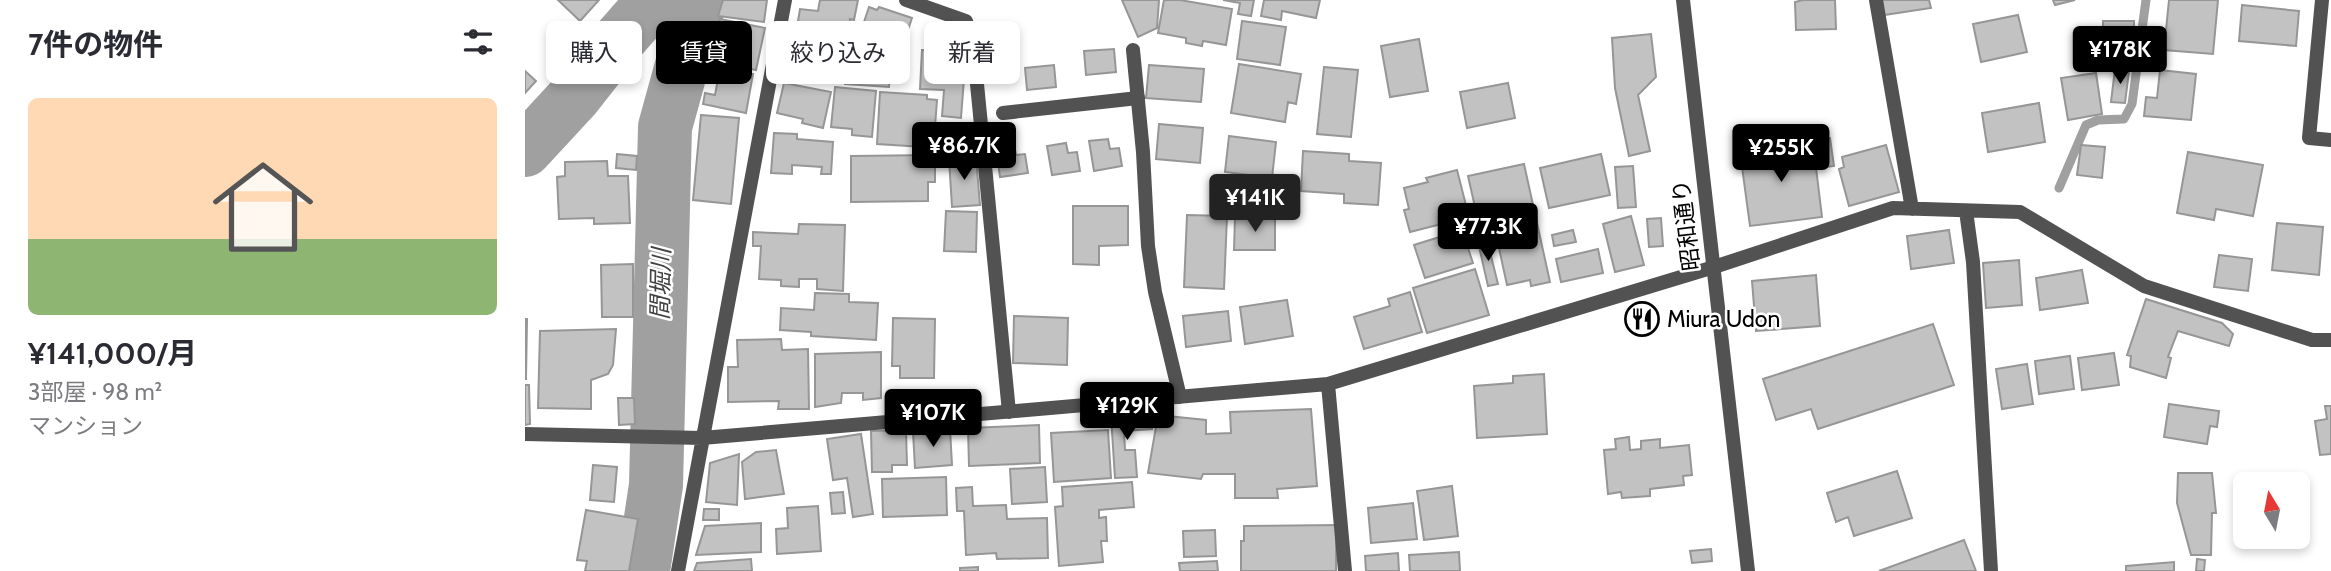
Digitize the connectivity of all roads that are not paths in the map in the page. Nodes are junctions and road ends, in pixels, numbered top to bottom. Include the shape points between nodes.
1 (785, 0) edge
2 (906, 0) edge
3 (1683, 0) edge
4 (1876, 0) edge
5 (2322, 0) edge
6 (2325, 30) edge
7 (1133, 50) dead end
8 (1138, 97) junction
9 (1003, 113) dead end
10 (2331, 140) edge
11 (1912, 209) junction
12 (1966, 211) junction
13 (1714, 267) junction
14 (2331, 340) edge
15 (1328, 384) junction
16 (1179, 397) junction
17 (1009, 412) junction
18 (525, 434) edge
19 (702, 438) junction
20 (678, 571) edge
21 (1345, 571) edge
22 (1748, 571) edge
23 (1991, 571) edge

1 - 19 street
2 - 17 street via 966,21 973,43
3 - 13 street, 昭和通り
4 - 11 street
5 - 6 street
6 - 10 street via 2309,138
7 - 8 street
8 - 9 street
8 - 16 street via 1148,246
11 - 12 street
11 - 13 street via 1893,208
12 - 14 street via 2020,212 2144,286 2312,340
12 - 23 street
13 - 15 street
13 - 22 street, 昭和通り
15 - 16 street
15 - 21 street
16 - 17 street
17 - 19 street
18 - 19 street
19 - 20 street

